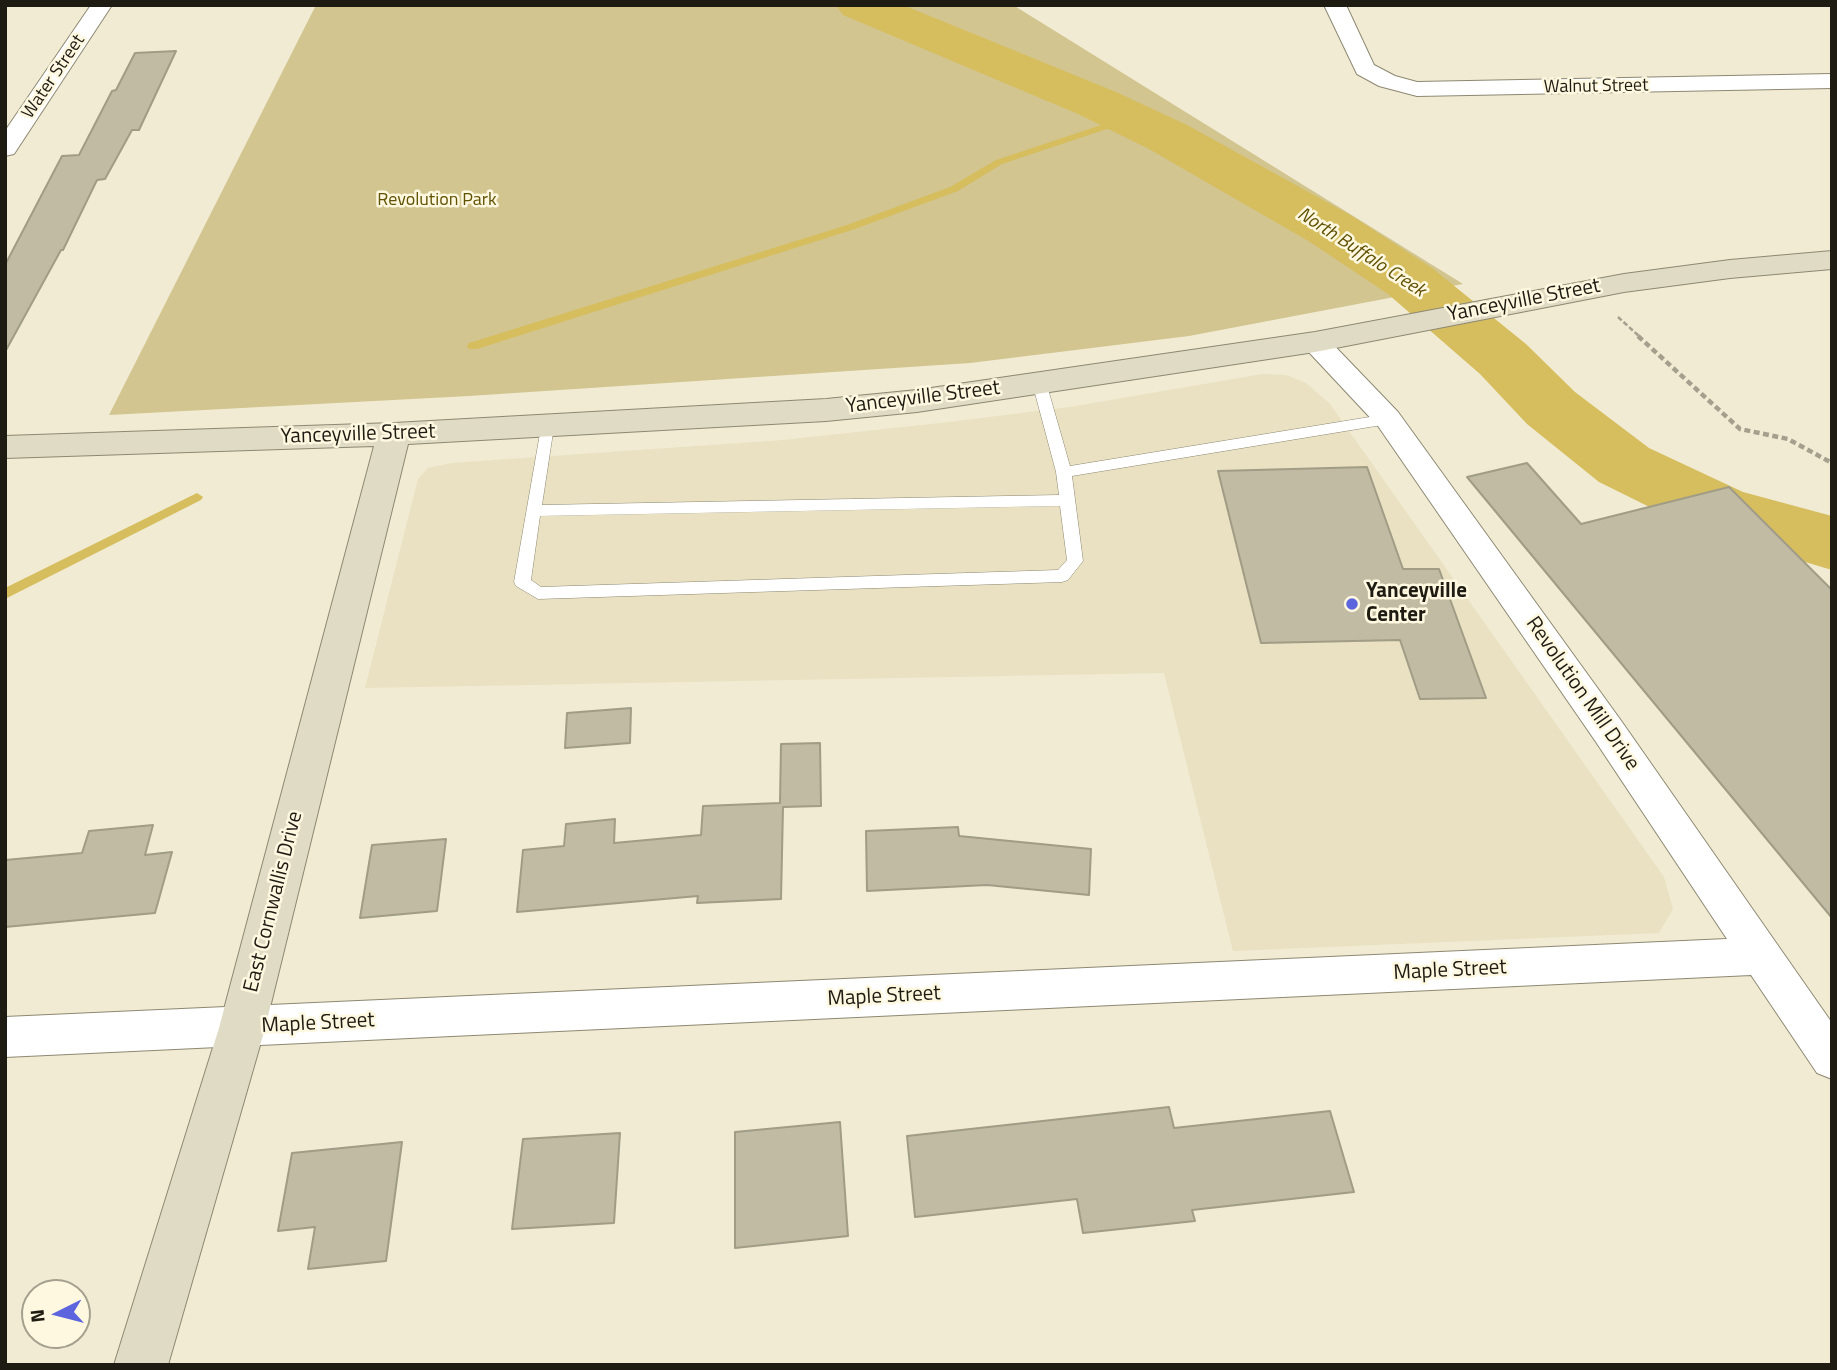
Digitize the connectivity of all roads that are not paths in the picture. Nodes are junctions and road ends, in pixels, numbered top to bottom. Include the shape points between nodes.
1 (102, 5) edge
2 (1335, 5) edge
3 (1832, 81) edge
4 (5, 149) edge
5 (1832, 260) edge
6 (1315, 342) junction
7 (1040, 382) junction
8 (1388, 419) junction
9 (547, 426) junction
10 (394, 435) junction
11 (5, 447) edge
12 (1064, 472) junction
13 (1068, 500) junction
14 (534, 511) junction
15 (1762, 956) junction
16 (242, 1028) junction
17 (5, 1037) edge
18 (1832, 1059) edge
19 (141, 1365) edge

1 - 4 street, Water Street
2 - 3 street, Walnut Street via 1365,69 1417,89
5 - 6 main road, Yanceyville Street via 1665,277
6 - 7 main road, Yanceyville Street
6 - 8 street, Revolution Mill Drive
7 - 9 main road, Yanceyville Street via 826,410
7 - 12 lane
8 - 12 lane
8 - 15 street, Revolution Mill Drive
9 - 10 main road, Yanceyville Street
9 - 14 lane
10 - 11 main road, Yanceyville Street
10 - 16 main road, East Cornwallis Drive
12 - 13 lane
13 - 14 lane
13 - 14 lane via 1075,561 1062,576 538,593 522,582
15 - 16 street, Maple Street
15 - 18 street, Revolution Mill Drive
16 - 17 street, Maple Street
16 - 19 main road, East Cornwallis Drive

